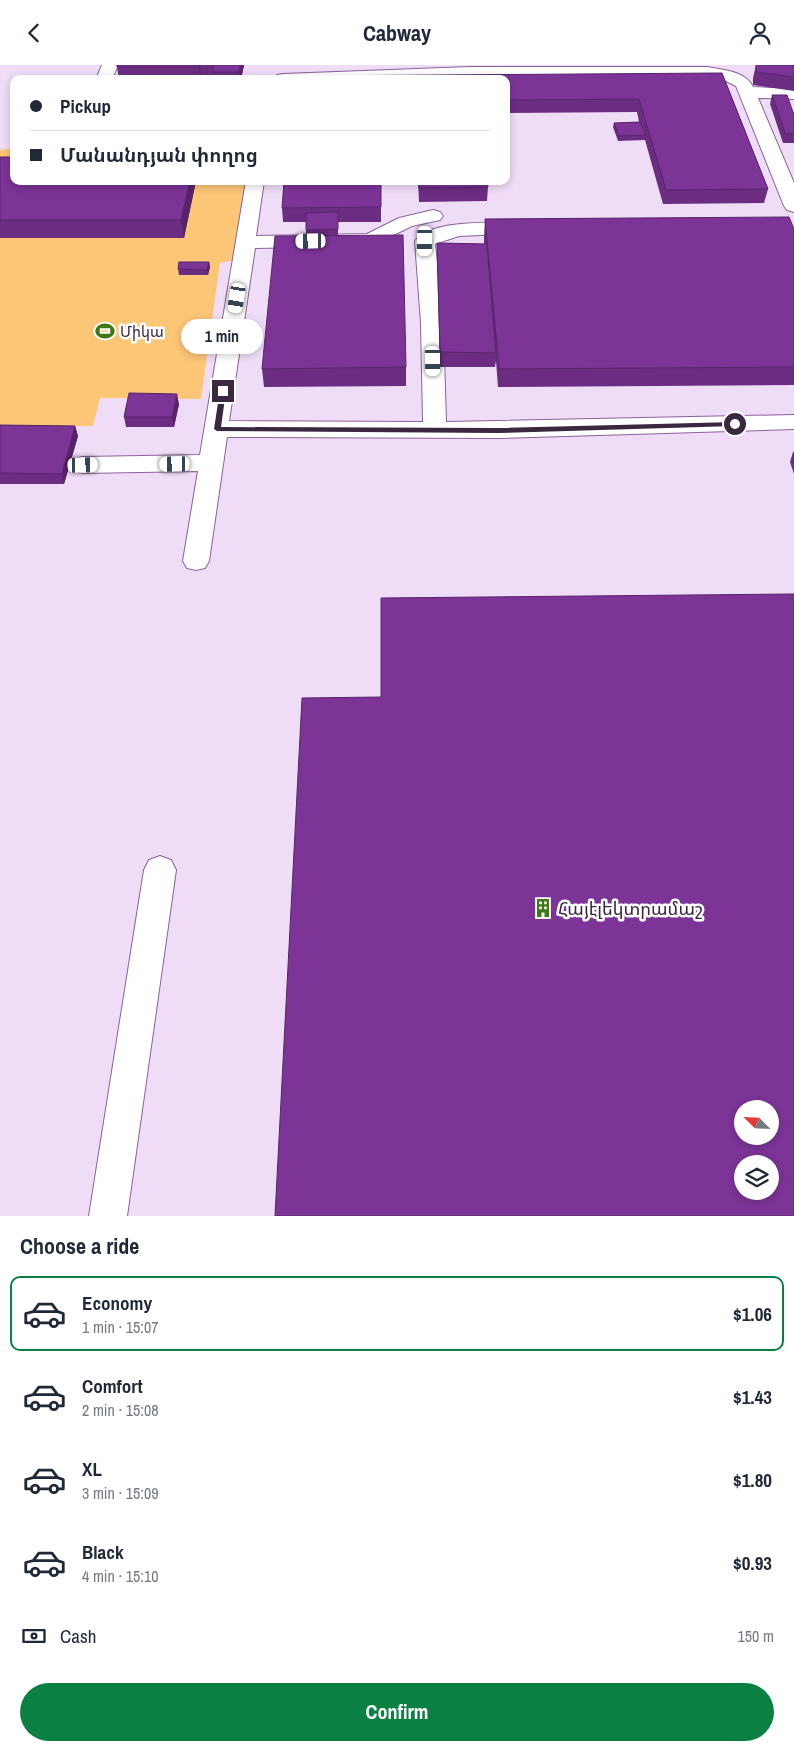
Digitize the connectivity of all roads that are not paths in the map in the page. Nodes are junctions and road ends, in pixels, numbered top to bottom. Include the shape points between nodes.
1 (724, 65) edge
2 (470, 69) edge
3 (707, 72) junction
4 (358, 75) edge
5 (746, 92) junction
6 (794, 93) edge
7 (773, 155) junction
8 (794, 155) edge
9 (254, 185) edge
10 (794, 206) edge
11 (433, 216) dead end
12 (541, 228) edge
13 (246, 242) junction
14 (794, 422) edge
15 (217, 429) junction
16 (435, 430) junction
17 (212, 463) junction
18 (83, 465) dead end
19 (196, 561) dead end
20 (160, 870) dead end
21 (108, 1216) edge

1 - 3 street
2 - 3 street
2 - 4 street
3 - 5 street via 730,76 743,83
5 - 6 street
5 - 7 street
7 - 8 street
7 - 10 street
9 - 13 street
11 - 13 street via 406,222 371,240
12 - 16 street via 453,231 436,234 425,241 432,323
13 - 15 street
14 - 16 street
15 - 16 street
15 - 17 street
17 - 18 street
17 - 19 street
20 - 21 street

